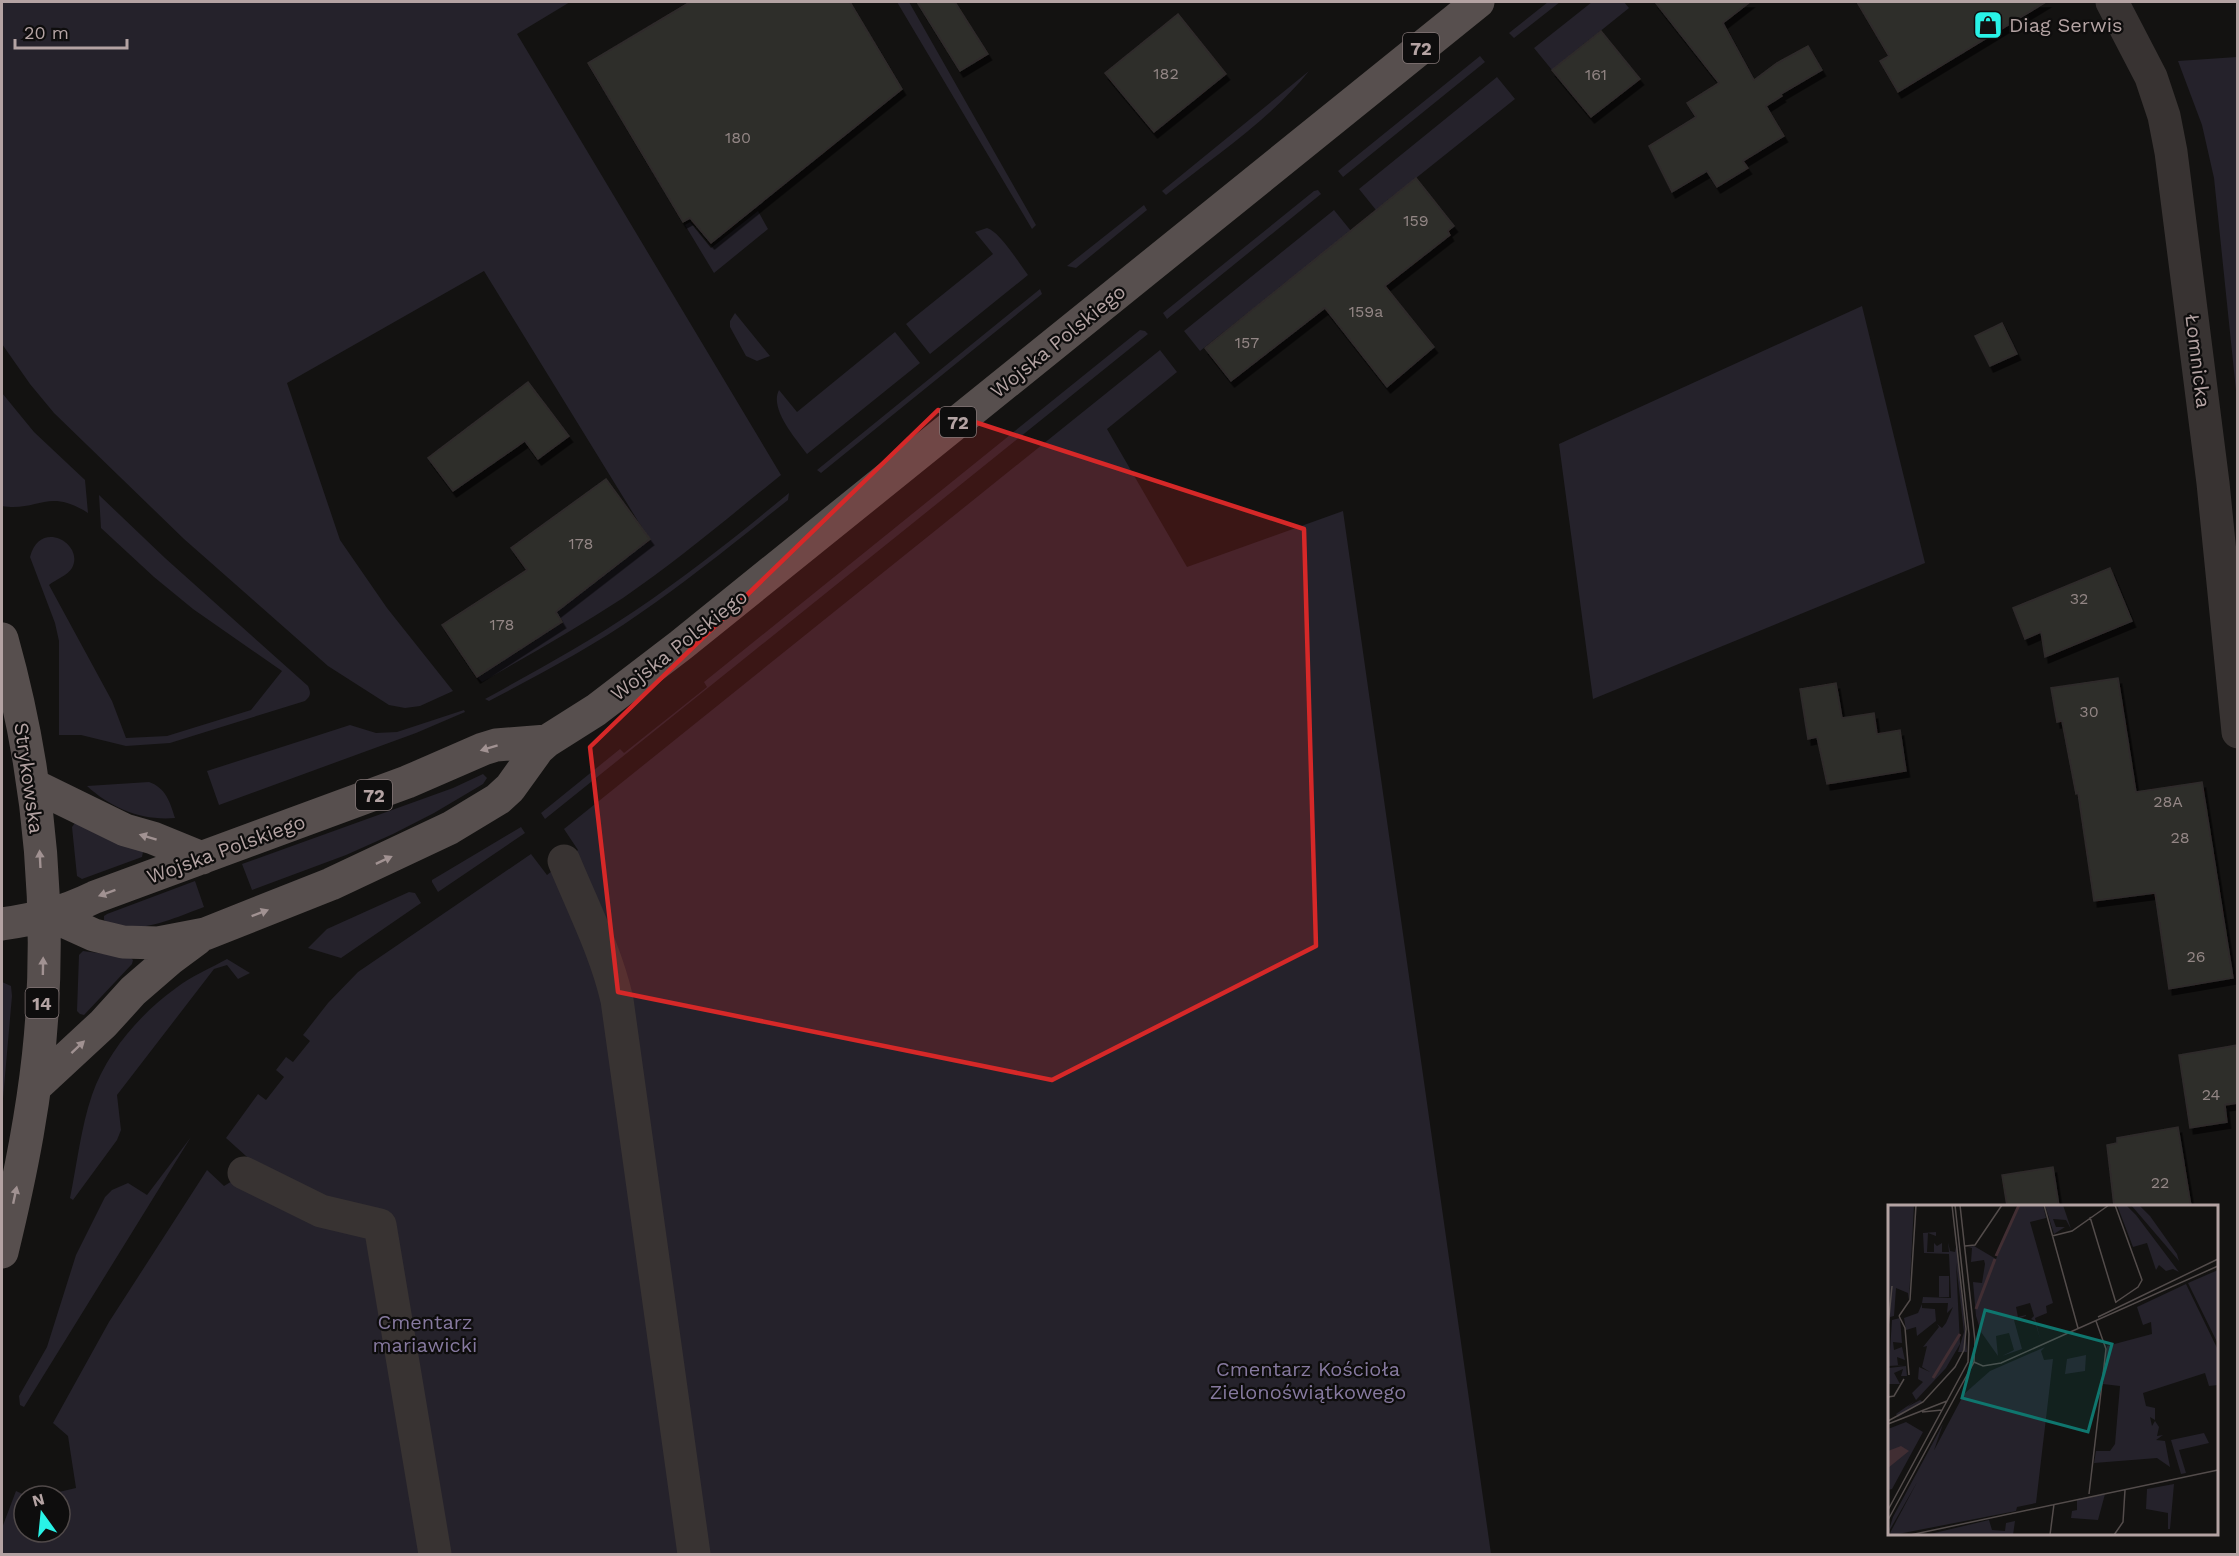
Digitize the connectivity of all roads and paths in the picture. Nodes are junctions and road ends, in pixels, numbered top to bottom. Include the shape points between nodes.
1 (1478, 2) edge
2 (2112, 2) edge
3 (2, 639) edge
4 (2238, 732) edge
5 (547, 741) junction
6 (33, 785) junction
7 (202, 858) junction
8 (564, 861) dead end
9 (42, 918) junction
10 (2, 924) edge
11 (205, 934) junction
12 (34, 1087) junction
13 (244, 1173) dead end
14 (2, 1252) edge
15 (435, 1554) edge
16 (694, 1554) edge

1 - 5 main road, Wojska Polskiego / 72 via 681,645 596,710
2 - 4 street, Łomnicka via 2151,76 2171,152 2213,483
3 - 6 main road, Strykowska / 14
5 -> 7 main road, Wojska Polskiego / 72 via 483,749 407,782
11 -> 5 main road, Wojska Polskiego / 72 via 331,884 450,828 498,799
7 -> 6 main road via 153,837 124,830
9 -> 6 main road, Strykowska / 14
7 -> 9 main road, Wojska Polskiego
8 - 16 street via 605,958 617,1000
9 - 10 main road, Wojska Polskiego
9 - 11 main road, Wojska Polskiego / 72 via 63,921 123,942 158,943
12 -> 9 main road, 14 via 42,1013
12 -> 11 main road, 72 via 133,991
14 -> 12 main road, 14
13 - 15 street via 321,1211 380,1225

